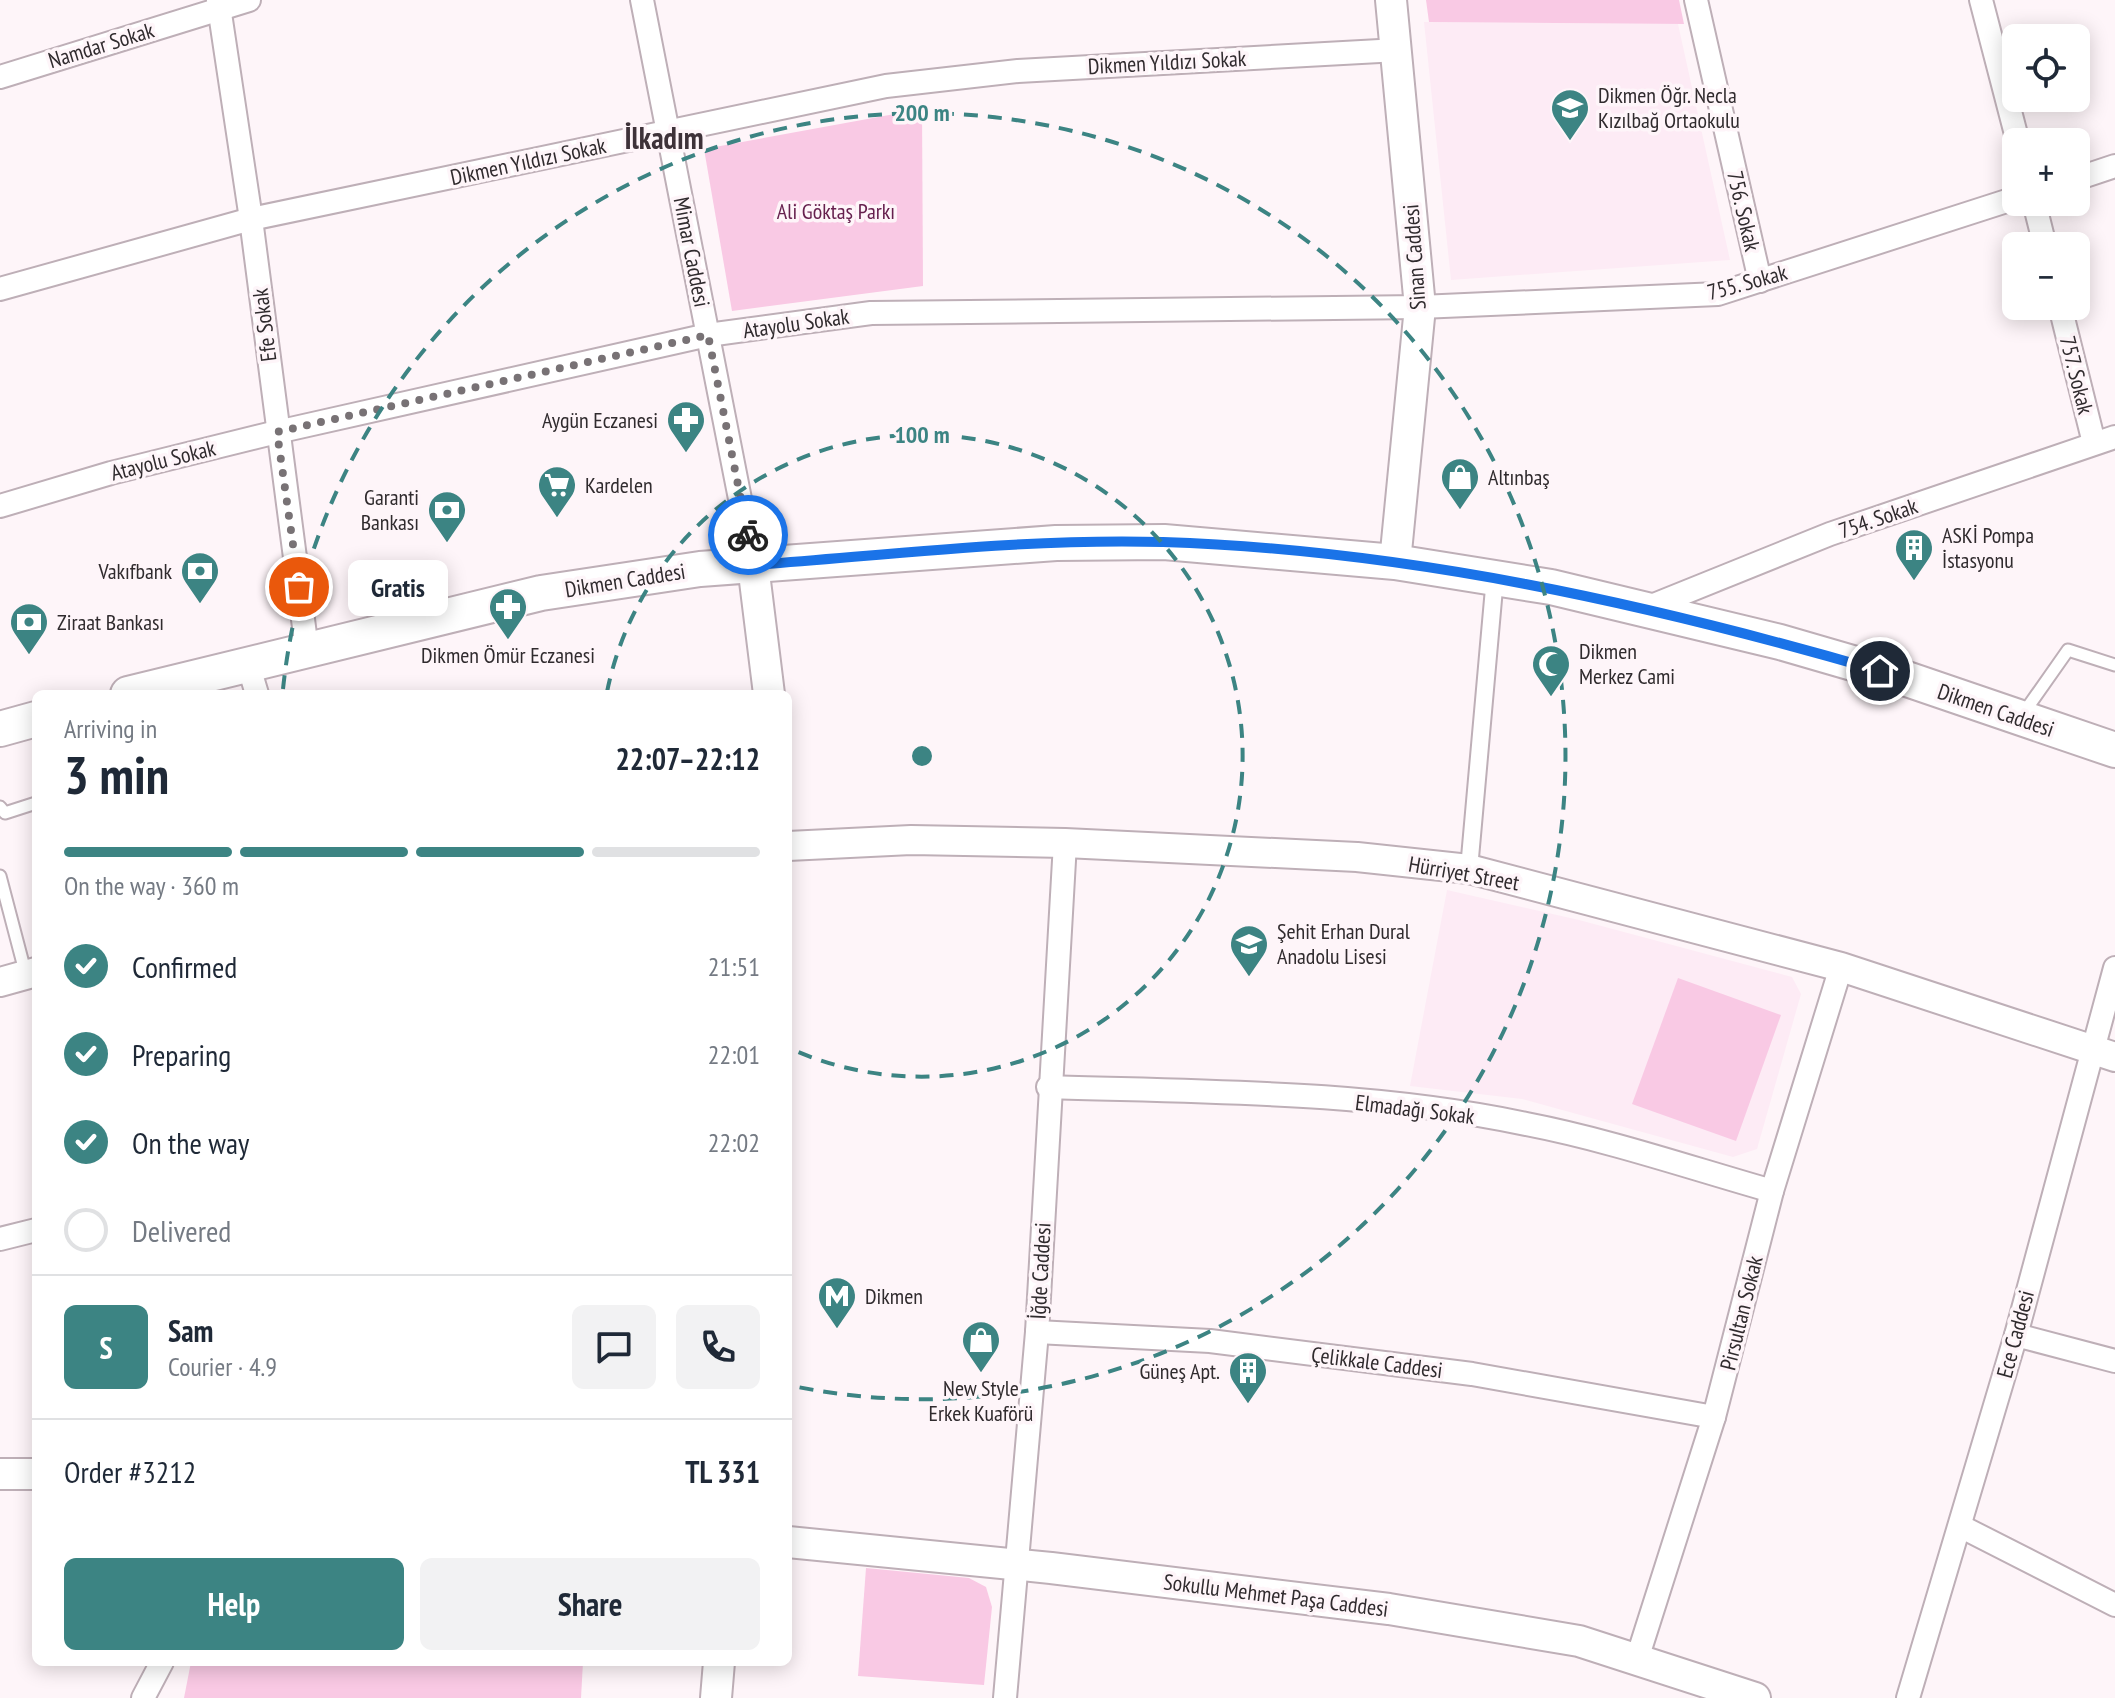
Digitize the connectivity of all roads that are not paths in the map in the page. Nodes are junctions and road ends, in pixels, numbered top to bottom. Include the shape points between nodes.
1 (249, 0) edge
2 (642, 0) edge
3 (1391, 0) edge
4 (1696, 0) edge
5 (1981, 0) edge
6 (219, 4) edge
7 (1398, 50) junction
8 (0, 77) edge
9 (2014, 128) edge
10 (667, 132) junction
11 (2115, 166) edge
12 (2090, 174) edge
13 (2002, 203) edge
14 (251, 219) junction
15 (1760, 281) junction
16 (0, 289) edge
17 (1420, 307) junction
18 (2065, 320) edge
19 (708, 335) junction
20 (277, 432) junction
21 (2104, 440) edge
22 (0, 506) edge
23 (1395, 562) junction
24 (753, 565) junction
25 (1495, 577) junction
26 (1644, 609) junction
27 (307, 650) junction
28 (2115, 665) edge
29 (253, 679) edge
30 (161, 690) edge
31 (769, 690) edge
32 (2020, 719) junction
33 (32, 720) edge
34 (0, 729) edge
35 (2115, 750) edge
36 (32, 804) edge
37 (0, 807) edge
38 (1065, 843) junction
39 (792, 846) edge
40 (1469, 869) junction
41 (0, 876) edge
42 (1841, 967) junction
43 (2115, 968) edge
44 (21, 976) edge
45 (2103, 1053) edge
46 (1048, 1087) junction
47 (1772, 1191) junction
48 (32, 1231) edge
49 (0, 1239) edge
50 (1037, 1332) junction
51 (2016, 1335) junction
52 (2115, 1361) edge
53 (1714, 1417) junction
54 (0, 1474) edge
55 (32, 1474) edge
56 (1960, 1526) junction
57 (792, 1542) edge
58 (1019, 1565) junction
59 (2115, 1605) edge
60 (1637, 1659) junction
61 (160, 1666) edge
62 (719, 1666) edge
63 (143, 1698) edge
64 (716, 1698) edge
65 (1005, 1698) edge
66 (1755, 1698) edge
67 (1908, 1698) edge

1 - 6 street, Namdar Sokak
2 - 10 street, Mimar Caddesi
3 - 7 main road, Sinan Caddesi
4 - 15 street, 756. Sokak
5 - 9 street
6 - 8 street, Namdar Sokak
6 - 14 street, Efe Sokak
7 - 10 street, Dikmen Yıldızı Sokak via 989,74 886,86
7 - 17 main road, Sinan Caddesi
10 - 14 street, Dikmen Yıldızı Sokak
10 - 19 street, Mimar Caddesi
11 - 12 street
13 - 15 street, 755. Sokak
14 - 16 street, Dikmen Yıldızı Sokak
14 - 20 street, Efe Sokak
15 - 17 street, 755. Sokak via 1718,294
17 - 19 street, Atayolu Sokak via 871,313
17 - 23 main road, Sinan Caddesi
18 - 21 street, 757. Sokak
19 - 20 street, Atayolu Sokak
19 - 24 street, Mimar Caddesi
20 - 22 street, Atayolu Sokak
20 - 27 street, Efe Sokak
21 - 26 street, 754. Sokak via 1830,534
23 - 24 main road, Dikmen Caddesi via 1164,542 1056,543
23 - 25 main road, Dikmen Caddesi
24 - 27 main road, Dikmen Caddesi via 541,593
24 - 31 main road, Mimar Caddesi
25 - 26 main road, Dikmen Caddesi
25 - 40 street
26 - 32 main road, Dikmen Caddesi via 1904,678
27 - 29 main road, Dikmen Caddesi
28 - 32 lane via 2068,650
29 - 30 main road, Dikmen Caddesi
32 - 35 main road, Dikmen Caddesi
33 - 34 main road
36 - 37 lane via 5,813
38 - 39 street, Hürriyet Street via 911,840
38 - 40 street, Hürriyet Street via 1357,857
38 - 46 street, İğde Caddesi
40 - 42 street, Hürriyet Street
41 - 44 lane
42 - 45 street, Hürriyet Street
42 - 47 street, Pirsultan Sokak
43 - 45 street, Ece Caddesi
45 - 51 street, Ece Caddesi
46 - 47 street, Elmadağı Sokak via 1275,1094 1490,1117 1560,1131
46 - 50 street, İğde Caddesi
47 - 53 street, Pirsultan Sokak
48 - 49 street
50 - 53 street, Çelikkale Caddesi via 1241,1344 1472,1374
50 - 58 street, İğde Caddesi
51 - 52 street
51 - 56 street, Ece Caddesi
53 - 60 street, Pirsultan Sokak
54 - 55 main road
56 - 59 street
56 - 67 street, Ece Caddesi
57 - 58 main road, Sokullu Mehmet Paşa Caddesi
58 - 60 main road, Sokullu Mehmet Paşa Caddesi via 1389,1609 1551,1635
58 - 65 street, İğde Caddesi
60 - 66 main road, Sokullu Mehmet Paşa Caddesi
61 - 63 street
62 - 64 main road

